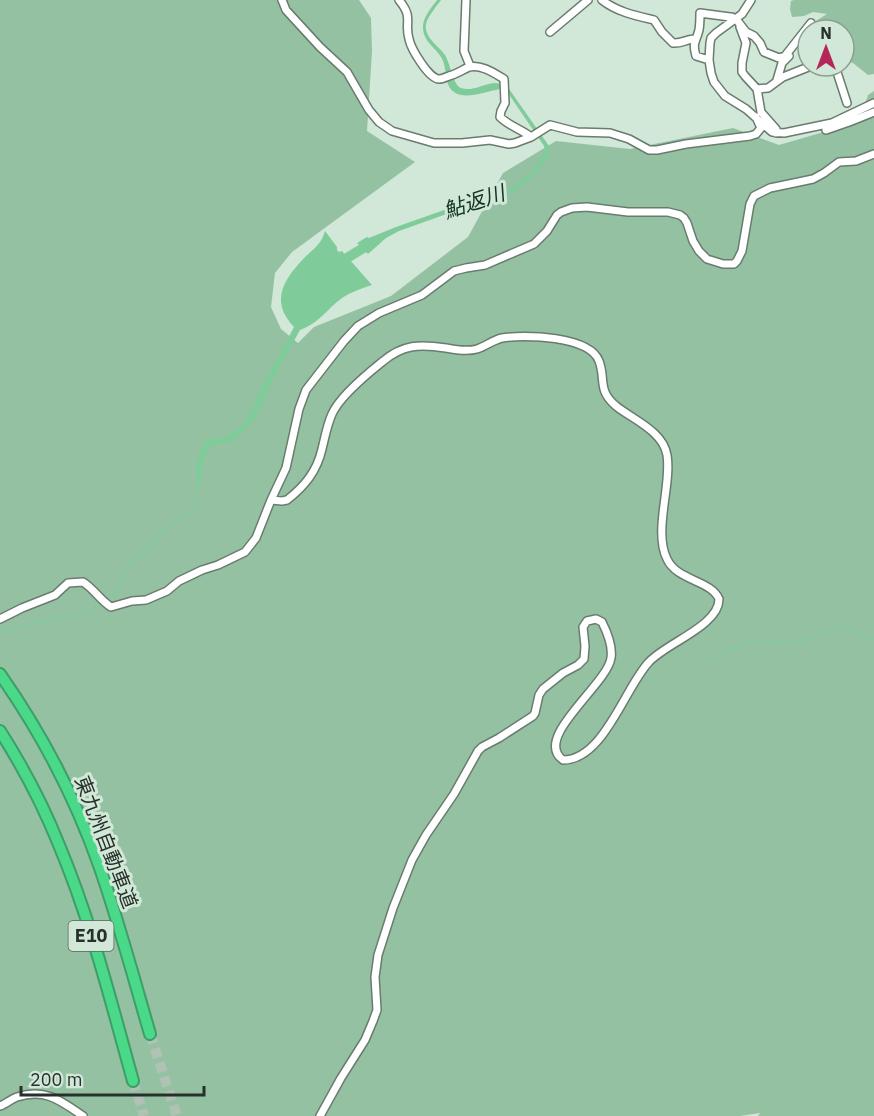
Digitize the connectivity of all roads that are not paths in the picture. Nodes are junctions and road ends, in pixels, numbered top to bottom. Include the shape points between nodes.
1 (282, 0) edge
2 (399, 0) edge
3 (466, 0) edge
4 (588, 0) edge
5 (602, 0) edge
6 (751, 0) edge
7 (737, 21) junction
8 (550, 32) dead end
9 (695, 39) junction
10 (796, 42) edge
11 (789, 51) junction
12 (709, 60) junction
13 (470, 66) junction
14 (796, 72) edge
15 (839, 78) edge
16 (777, 80) junction
17 (758, 89) junction
18 (847, 103) dead end
19 (874, 103) edge
20 (874, 111) edge
21 (756, 117) junction
22 (780, 133) junction
23 (535, 135) junction
24 (874, 154) edge
25 (271, 500) junction
26 (0, 619) edge
27 (0, 674) edge
28 (0, 731) edge
29 (150, 1034) tunnel mouth
30 (133, 1081) tunnel mouth
31 (0, 1106) edge
32 (83, 1116) edge
33 (320, 1116) edge

1 - 23 street via 286,10 347,72 379,122 392,131 434,143 490,140 509,144
2 - 13 street via 407,11 408,38 433,77 446,77
3 - 13 street via 464,51
4 - 8 street
5 - 9 street via 654,20 673,43
6 - 7 street
7 - 9 street via 730,16 700,13
7 - 11 street via 768,54 779,58
7 - 12 street via 711,38
7 - 17 street via 746,43 742,72
9 - 12 street via 696,56
10 - 11 street
11 - 16 street
12 - 21 street via 719,89
13 - 23 street via 504,79 505,103 500,117
14 - 16 street
15 - 18 street
16 - 17 street via 768,88
17 - 22 street via 761,112
19 - 22 street via 832,123
20 - 22 street via 827,129 797,135
21 - 22 street via 772,132
21 - 23 street via 761,128 756,134 657,150 610,133 577,132 550,125
24 - 25 street via 839,162 819,177 770,188 754,196 743,248 734,264 707,259 680,215 572,208 557,215 534,244 485,265 454,271 422,295 379,313 344,340 306,390 286,468
25 - 26 street via 256,538 245,552 179,581 167,591 111,607 83,582 68,583 55,596
25 - 33 street via 287,500 310,478 337,405 398,351 420,345 475,350 509,337 566,340 594,352 608,398 663,444 668,456 663,523 666,558 677,571 709,588 719,599 709,619 650,661 602,735 585,752 563,760 555,745 561,729 609,665 609,641 602,622 596,619 587,621 583,627 582,662 543,689 533,716 478,751 412,860 378,955 377,1010 369,1033
27 - 29 highway, 東九州自動車道 / E10 via 57,768 83,824 100,867
28 - 30 highway, E10 via 18,759 59,845 95,948
31 - 32 street via 18,1096 44,1094 58,1098

